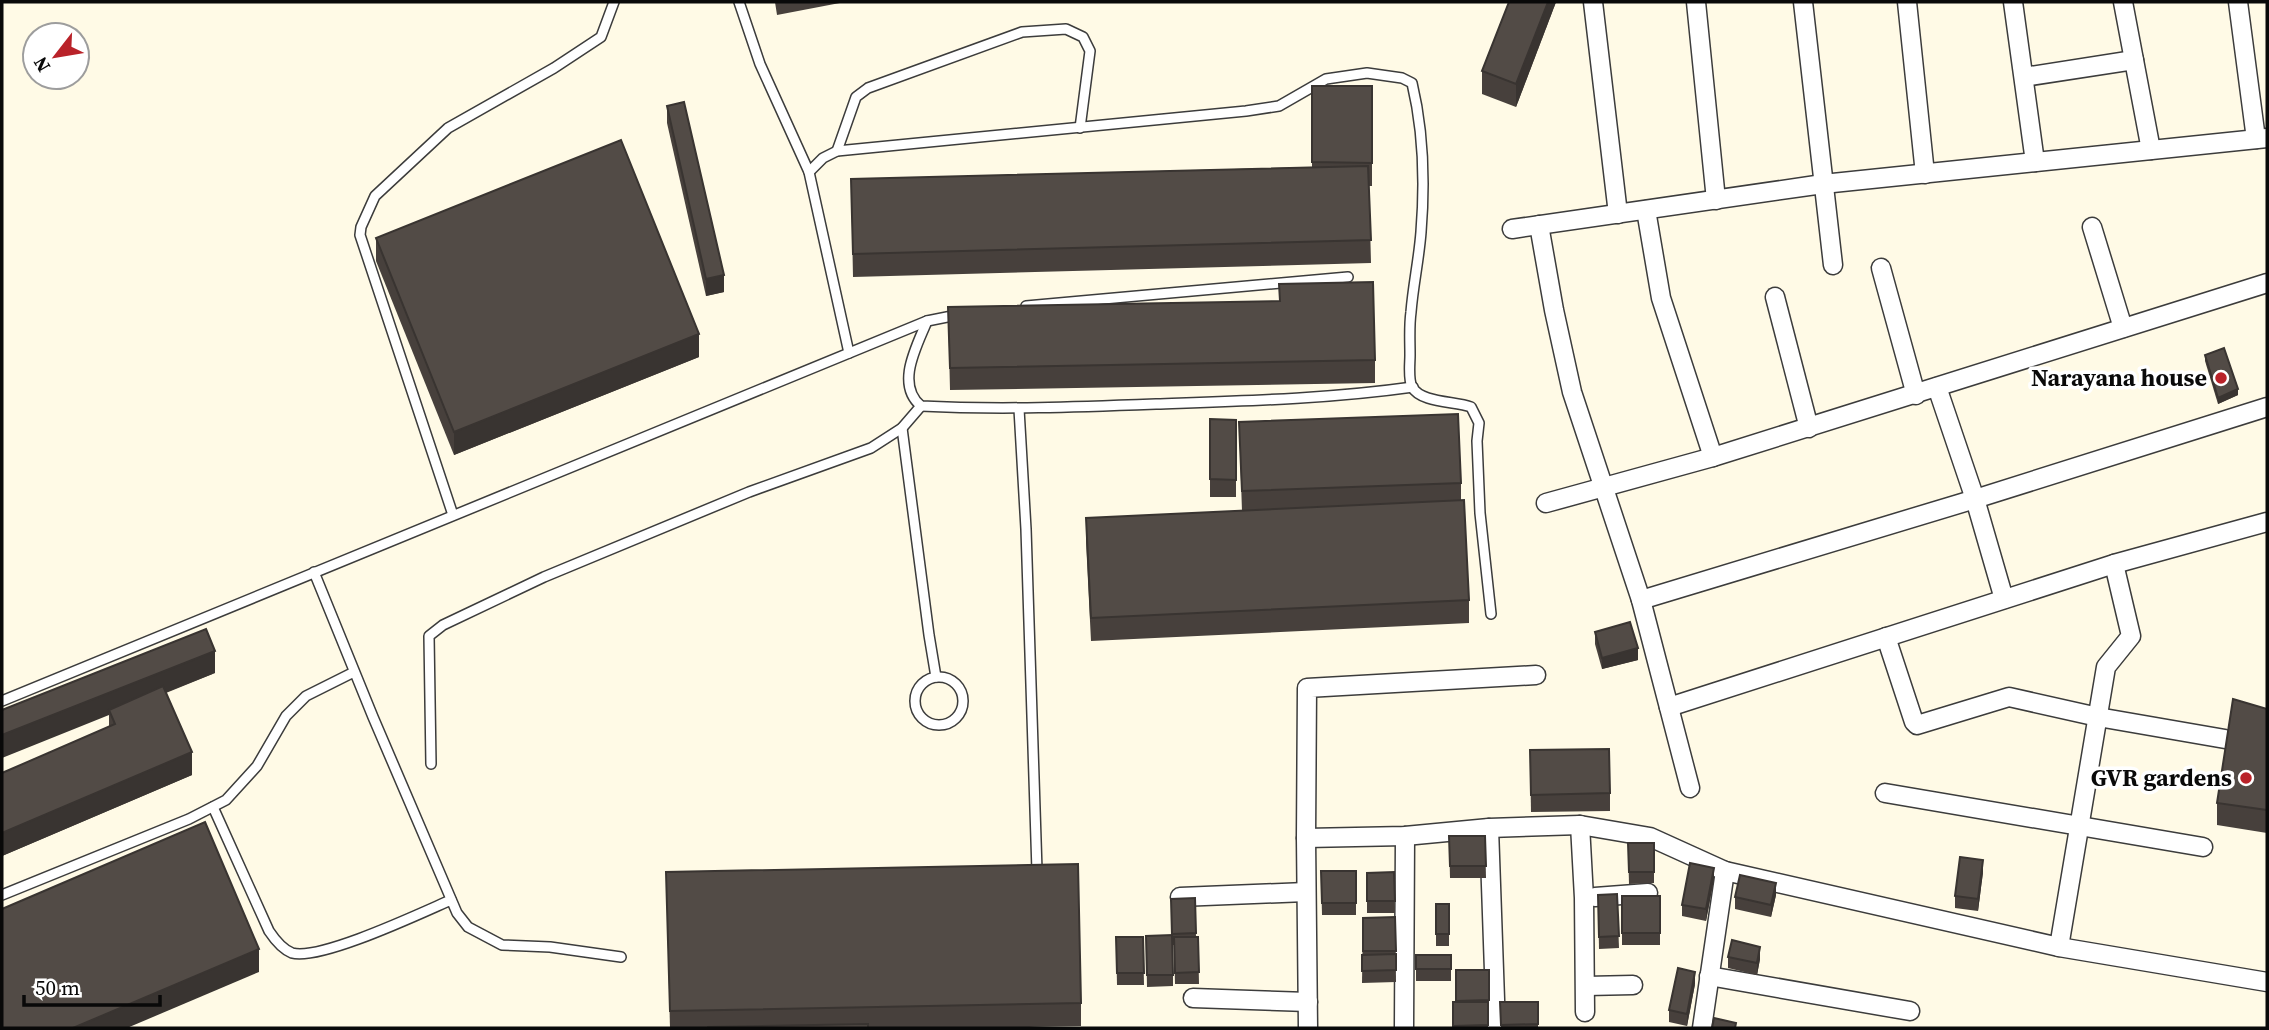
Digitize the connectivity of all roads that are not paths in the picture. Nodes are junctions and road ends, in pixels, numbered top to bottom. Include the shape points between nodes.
1 (614, 2) edge
2 (739, 2) edge
3 (1593, 2) edge
4 (1696, 2) edge
5 (1803, 2) edge
6 (1908, 2) edge
7 (2013, 2) edge
8 (2123, 2) edge
9 (2238, 2) edge
10 (2134, 60) junction
11 (2024, 77) junction
12 (1080, 128) junction
13 (2262, 138) edge
14 (2151, 150) junction
15 (837, 151) junction
16 (2035, 162) junction
17 (809, 172) junction
18 (1925, 173) junction
19 (1823, 184) junction
20 (1716, 200) junction
21 (1646, 209) junction
22 (1618, 214) junction
23 (1539, 225) junction
24 (2092, 227) dead end
25 (1512, 229) dead end
26 (1833, 265) dead end
27 (1881, 268) dead end
28 (1348, 277) dead end
29 (2266, 289) edge
30 (1775, 297) dead end
31 (1010, 308) edge
32 (971, 313) edge
33 (927, 321) junction
34 (2123, 328) junction
35 (849, 353) junction
36 (1413, 387) junction
37 (1937, 387) junction
38 (1916, 395) junction
39 (921, 406) junction
40 (2267, 407) edge
41 (1019, 409) junction
42 (902, 428) junction
43 (1809, 428) junction
44 (1713, 457) junction
45 (1604, 487) junction
46 (1975, 499) junction
47 (1546, 503) dead end
48 (453, 515) junction
49 (2267, 522) edge
50 (2113, 564) junction
51 (314, 572) junction
52 (2004, 599) junction
53 (1641, 600) junction
54 (1491, 614) dead end
55 (1886, 637) junction
56 (354, 671) junction
57 (1536, 675) dead end
58 (936, 677) junction
59 (2, 701) edge
60 (1669, 707) junction
61 (2098, 718) junction
62 (2225, 739) edge
63 (431, 764) dead end
64 (1690, 788) dead end
65 (1885, 793) dead end
66 (213, 807) junction
67 (1580, 825) junction
68 (2080, 826) junction
69 (1489, 828) junction
70 (1405, 836) junction
71 (1306, 838) junction
72 (2203, 847) dead end
73 (1037, 871) edge
74 (1725, 871) junction
75 (1306, 892) junction
76 (1647, 893) edge
77 (2, 895) edge
78 (1180, 897) edge
79 (1584, 898) junction
80 (451, 900) junction
81 (2059, 947) junction
82 (621, 957) dead end
83 (1709, 976) junction
84 (2267, 982) edge
85 (1633, 985) dead end
86 (1586, 986) junction
87 (1193, 998) dead end
88 (1308, 1002) junction
89 (1910, 1011) dead end
90 (1585, 1012) dead end
91 (1308, 1028) edge
92 (1404, 1028) edge
93 (1496, 1028) edge
94 (1702, 1028) edge

1 - 48 lane via 601,37 448,128 375,196 361,227
2 - 17 lane via 760,64
3 - 22 street
4 - 20 street
5 - 19 street
6 - 18 street
7 - 11 street
8 - 10 street
9 - 13 street
10 - 11 street
10 - 14 street
11 - 16 street
12 - 15 lane
12 - 15 lane via 1090,51 1083,37 1066,29 1022,32 869,88 856,97
12 - 36 lane via 1279,106 1326,79 1367,73 1412,83 1424,176 1410,315
13 - 14 street
14 - 16 street
15 - 17 lane
16 - 18 street
17 - 35 lane
18 - 19 street
19 - 20 street
19 - 26 street
20 - 21 street
21 - 22 street
21 - 44 street via 1661,298
22 - 23 street
23 - 25 street
23 - 45 street via 1572,392
24 - 34 street
27 - 38 street
28 - 31 lane
29 - 34 street
30 - 43 street
32 - 33 lane
33 - 35 lane
33 - 39 lane via 909,365 914,400
34 - 37 street
35 - 48 lane
36 - 41 lane via 1338,395
36 - 54 lane via 1421,396 1471,407 1479,423 1480,513
37 - 38 street
37 - 46 street
38 - 43 street
39 - 41 lane
39 - 42 lane
40 - 46 street
41 - 73 lane
42 - 58 lane
42 - 63 lane via 871,447 557,571 443,625 429,636
43 - 44 street
44 - 45 street
45 - 47 street
45 - 53 street
46 - 52 street
46 - 53 street
48 - 51 lane
49 - 50 street
50 - 52 street
50 - 61 street via 2131,636 2106,667
51 - 56 lane
51 - 59 lane
52 - 55 street
53 - 60 street
55 - 60 street
55 - 61 street via 1917,725 2009,697
56 - 66 lane via 306,696 286,716 257,766 226,800
56 - 80 lane
57 - 71 street via 1307,688
58 - 58 lane via 952,680 964,700 960,715 939,726 924,720 915,698 922,684
60 - 64 street
61 - 62 street
61 - 68 street
65 - 68 street
66 - 77 lane
66 - 80 lane via 269,931 277,943 294,953 333,949
67 - 69 street
67 - 74 street via 1650,837
67 - 79 street
68 - 72 street
68 - 81 street
69 - 70 street
69 - 93 street
70 - 71 street
70 - 92 street
71 - 75 street
74 - 81 street
74 - 83 street
75 - 78 street
75 - 88 street
76 - 79 street
79 - 86 street
80 - 82 lane via 468,927 502,945
81 - 84 street
83 - 89 street
83 - 94 street
85 - 86 street
86 - 90 street
87 - 88 street
88 - 91 street

